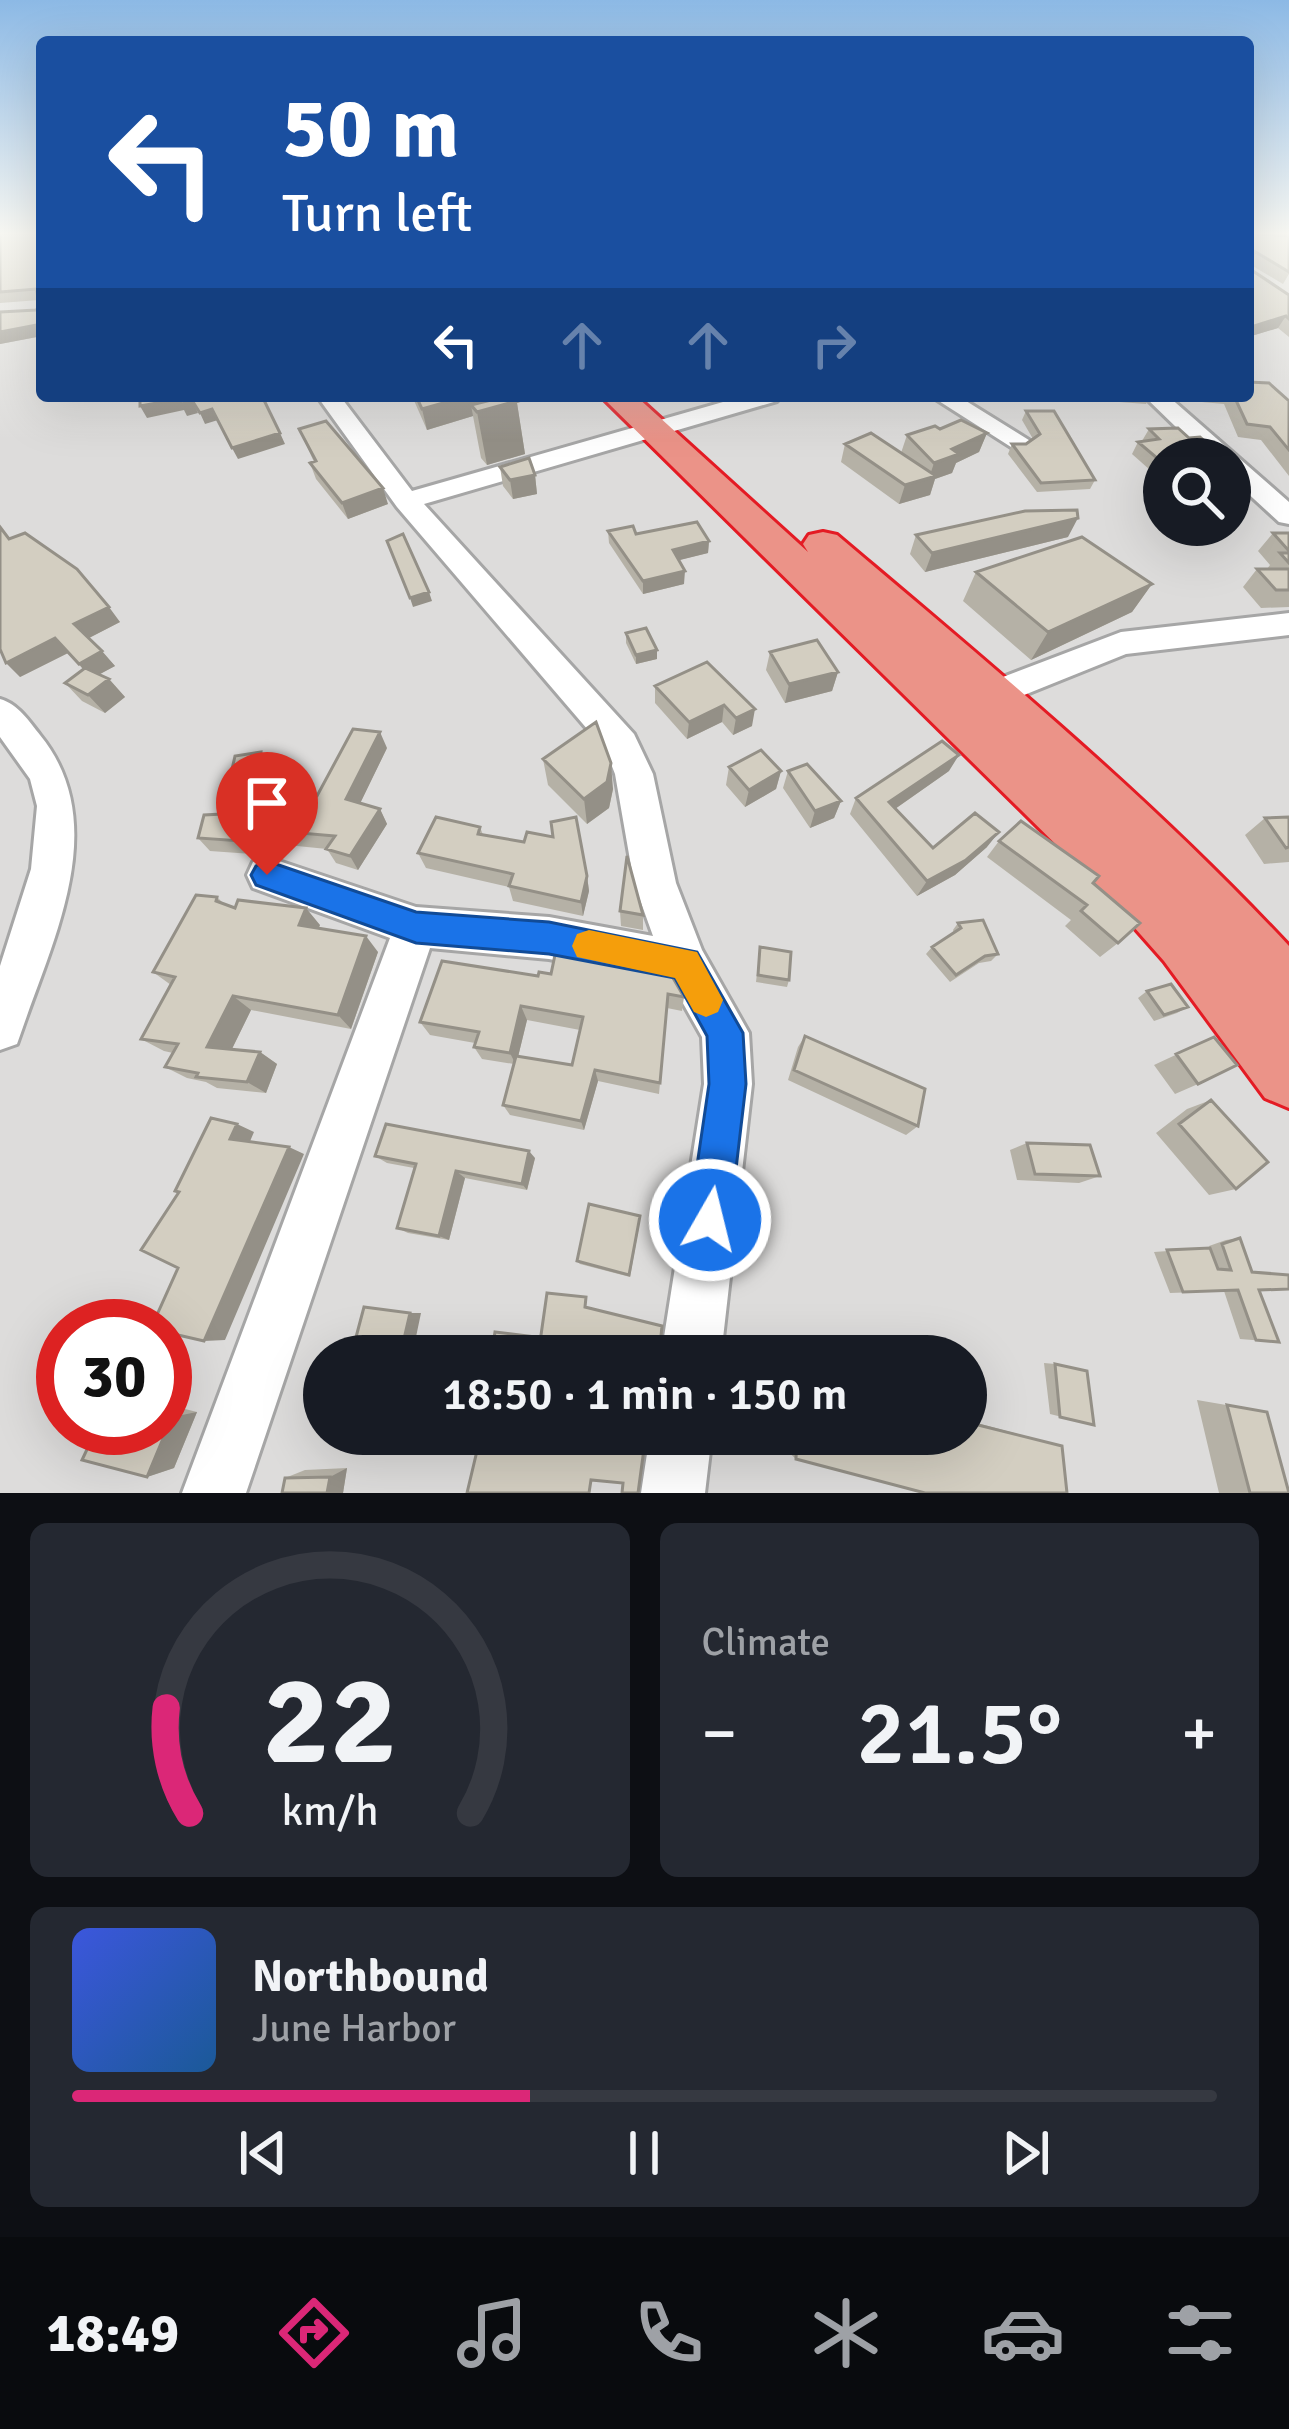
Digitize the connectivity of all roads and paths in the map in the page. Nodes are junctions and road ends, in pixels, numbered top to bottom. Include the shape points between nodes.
1 (332, 402) edge
2 (631, 402) edge
3 (738, 402) edge
4 (952, 402) edge
5 (1162, 402) edge
6 (665, 416) edge
7 (1201, 438) edge
8 (1020, 442) edge
9 (1251, 483) edge
10 (406, 501) junction
11 (1289, 516) edge
12 (1289, 624) edge
13 (994, 694) junction
14 (0, 712) edge
15 (267, 875) dead end
16 (416, 927) junction
17 (685, 963) junction
18 (1289, 993) edge
19 (0, 1027) edge
20 (1289, 1074) edge
21 (694, 1335) edge
22 (678, 1455) edge
23 (214, 1493) edge
24 (673, 1493) edge

1 - 10 street
2 - 6 highway
3 - 6 street
4 - 8 street
5 - 7 street
6 - 10 street
6 - 13 highway
6 - 20 highway via 1115,865 1186,940
9 - 11 street
10 - 17 street via 621,744 655,883
12 - 13 street via 1121,643
13 - 18 highway via 1238,932
14 - 19 street via 50,781 59,817 37,918
15 - 16 street
16 - 17 street via 549,938
16 - 23 street
17 - 21 street via 725,1033 728,1084
22 - 24 street

